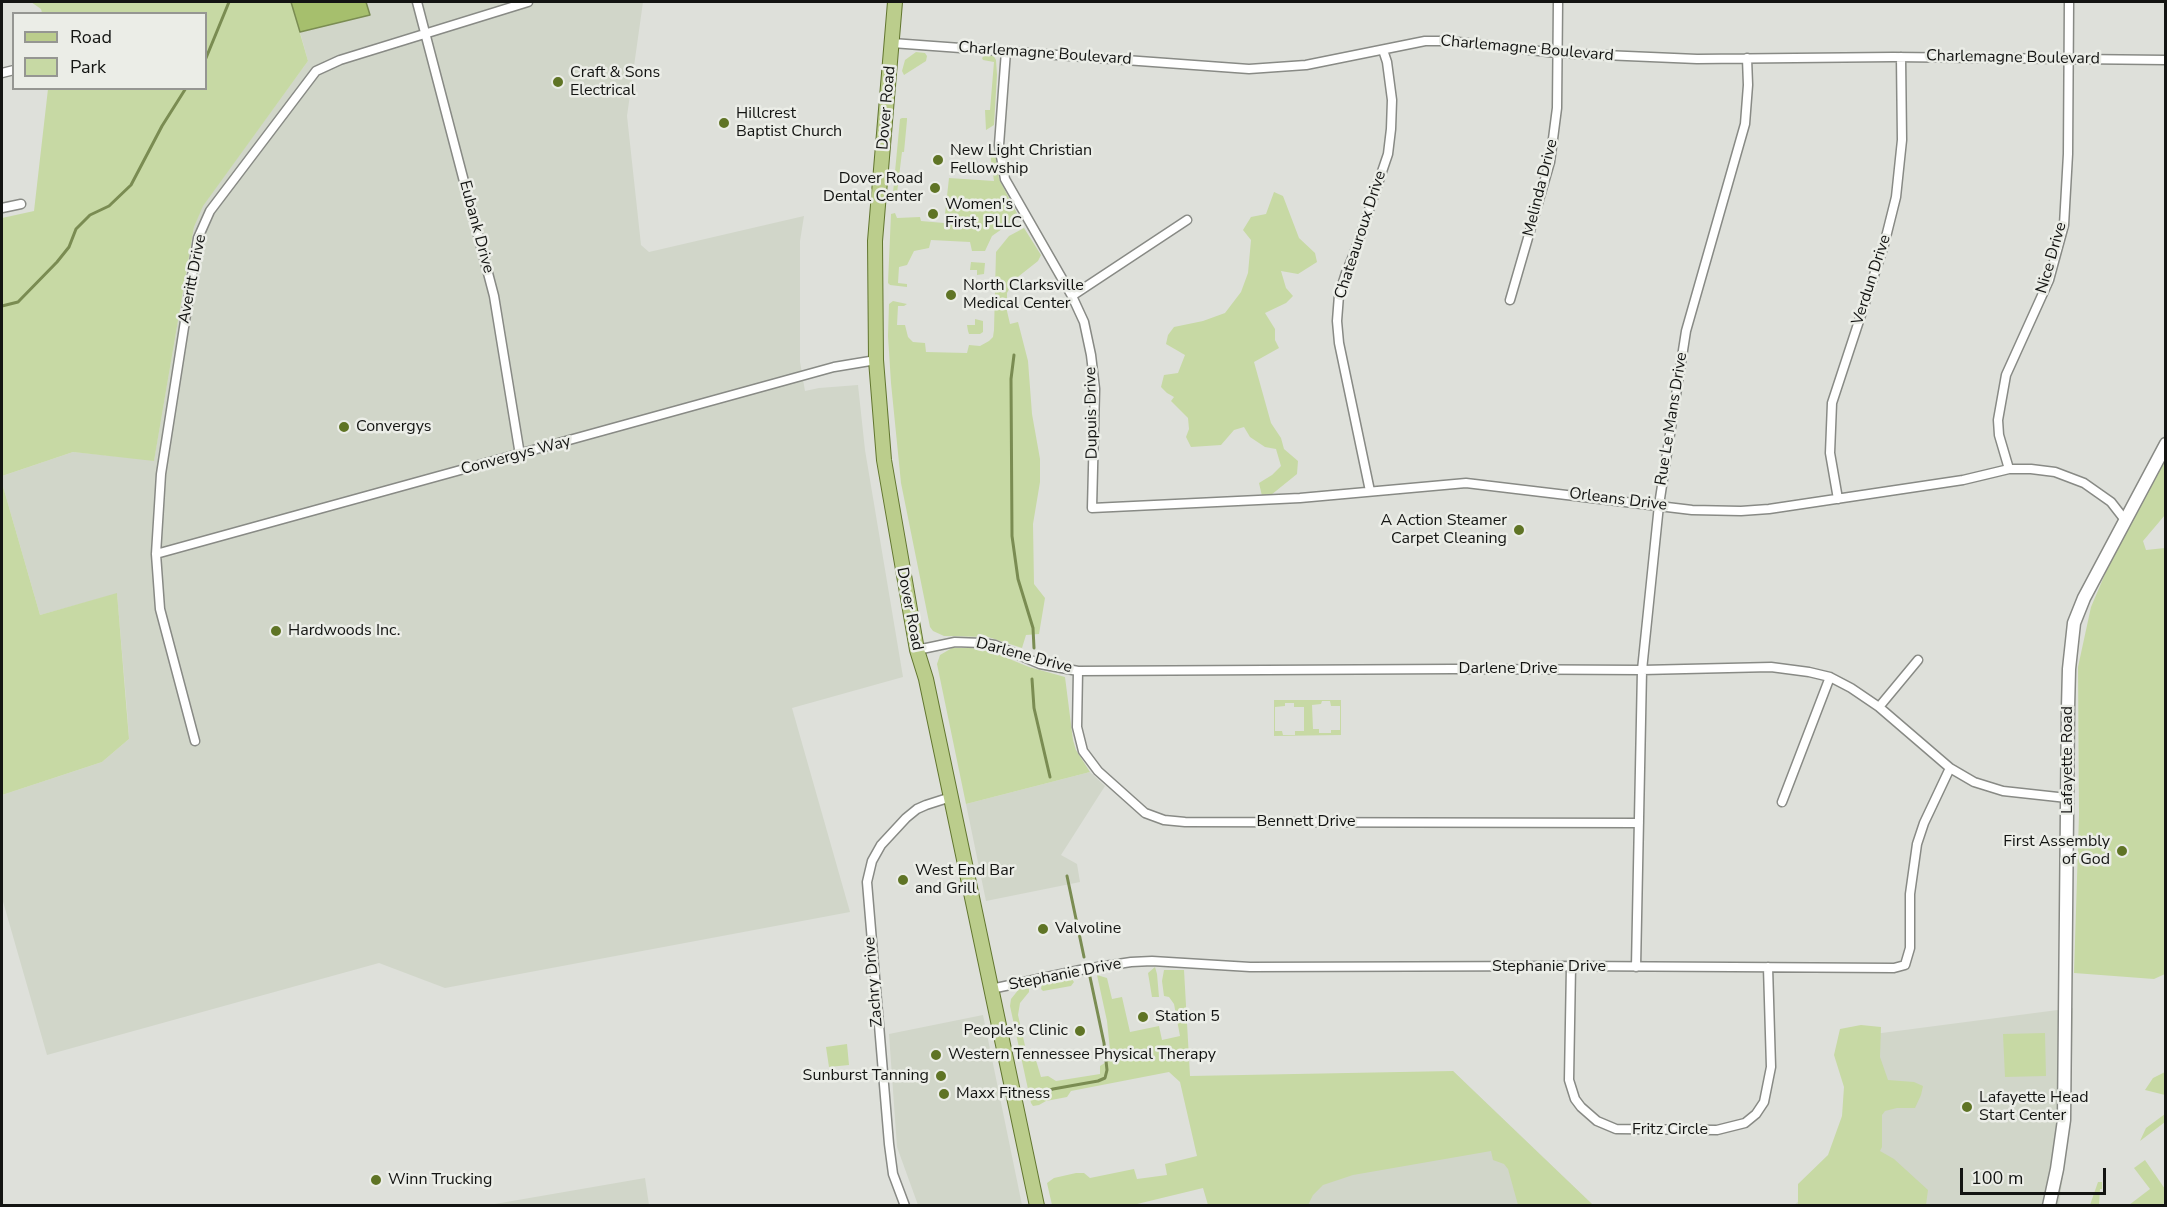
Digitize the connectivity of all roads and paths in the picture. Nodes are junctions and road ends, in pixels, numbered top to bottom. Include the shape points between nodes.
1 (417, 2) edge
2 (528, 2) edge
3 (895, 2) edge
4 (1558, 2) edge
5 (2069, 2) edge
6 (425, 34) junction
7 (892, 43) junction
8 (1383, 50) junction
9 (1006, 51) junction
10 (1557, 53) junction
11 (1901, 57) junction
12 (1747, 58) junction
13 (2068, 59) junction
14 (2166, 60) edge
15 (21, 204) dead end
16 (2, 208) edge
17 (1187, 220) dead end
18 (1072, 296) junction
19 (1510, 300) dead end
20 (876, 360) junction
21 (2165, 445) edge
22 (520, 455) junction
23 (2008, 470) junction
24 (1370, 491) junction
25 (1838, 499) junction
26 (1659, 505) junction
27 (1092, 508) joint
28 (2125, 520) junction
29 (156, 554) junction
30 (917, 650) junction
31 (1918, 660) dead end
32 (1642, 670) junction
33 (1078, 671) junction
34 (1830, 677) junction
35 (1879, 707) junction
36 (195, 741) dead end
37 (1950, 768) junction
38 (951, 797) junction
39 (2067, 798) junction
40 (1782, 802) dead end
41 (1639, 823) junction
42 (1571, 966) junction
43 (1767, 967) junction
44 (1636, 968) junction
45 (991, 989) junction
46 (905, 1206) edge
47 (1037, 1206) edge
48 (2049, 1206) edge

1 - 6 street, Eubank Drive
2 - 6 street, Averitt Drive
3 - 7 main road, Dover Road
4 - 10 street, Melinda Drive
5 - 13 street, Nice Drive
6 - 22 street, Eubank Drive via 494,296
6 - 29 street, Averitt Drive via 316,71 210,211 198,238 161,474
7 - 9 street, Charlemagne Boulevard
7 - 20 main road, Dover Road via 875,241
8 - 9 street, Charlemagne Boulevard via 1306,64 1249,69
8 - 10 street, Charlemagne Boulevard via 1425,41 1449,41
8 - 24 street, Chateauroux Drive via 1392,100 1388,154 1346,273 1337,321
9 - 18 street, Dupuis Drive via 1001,167
10 - 12 street, Charlemagne Boulevard
10 - 19 street, Melinda Drive via 1557,108 1550,162
11 - 12 street, Charlemagne Boulevard
11 - 13 street, Charlemagne Boulevard
11 - 25 street, Verdun Drive via 1902,140 1896,197 1832,403 1830,453
12 - 26 street, Rue Le Mans Drive via 1744,124 1686,331
13 - 14 street, Charlemagne Boulevard
13 - 23 street, Nice Drive via 2064,225 2049,280 2006,375 1998,420
15 - 16 street
17 - 18 street
18 - 27 street, Dupuis Drive via 1084,322 1095,389
20 - 22 street, Convergys Way via 834,367
20 - 30 main road, Dover Road via 887,483
21 - 28 main road, Lafayette Road
22 - 29 street, Convergys Way
23 - 25 street, Orleans Drive
23 - 28 street, Orleans Drive via 2055,472 2084,483 2111,502
24 - 26 street, Orleans Drive via 1466,483
24 - 27 street, Orleans Drive
25 - 26 street, Orleans Drive via 1741,511
26 - 32 street, Rue Le Mans Drive
28 - 39 main road, Lafayette Road via 2074,623 2069,669
29 - 36 street, Averitt Drive via 164,629
30 - 33 street, Darlene Drive via 955,642 982,643 1040,664
30 - 38 main road, Dover Road
31 - 35 street
32 - 33 street, Darlene Drive
32 - 34 street, Darlene Drive via 1771,667
32 - 41 street, Rue Le Mans Drive
33 - 41 street, Bennett Drive via 1077,727 1083,751 1098,771 1154,818 1178,822
34 - 35 street, Darlene Drive
34 - 40 street
35 - 37 street, Darlene Drive
37 - 39 street, Darlene Drive via 1974,782 2003,791
37 - 43 street, Stephanie Drive via 1917,844 1910,894 1911,948 1905,965
38 - 45 main road, Dover Road
38 - 46 street, Zachry Drive via 917,809 906,818 881,845 867,882 889,1144 893,1174
39 - 48 main road, Lafayette Road via 2064,1120
41 - 44 street, Rue Le Mans Drive
42 - 43 street, Fritz Circle via 1569,1080 1581,1107 1597,1121 1616,1129 1717,1130 1745,1123 1764,1102 1772,1067
42 - 44 street, Stephanie Drive
42 - 45 street, Stephanie Drive via 1250,967 1131,962
43 - 44 street, Stephanie Drive
45 - 47 main road, Dover Road

